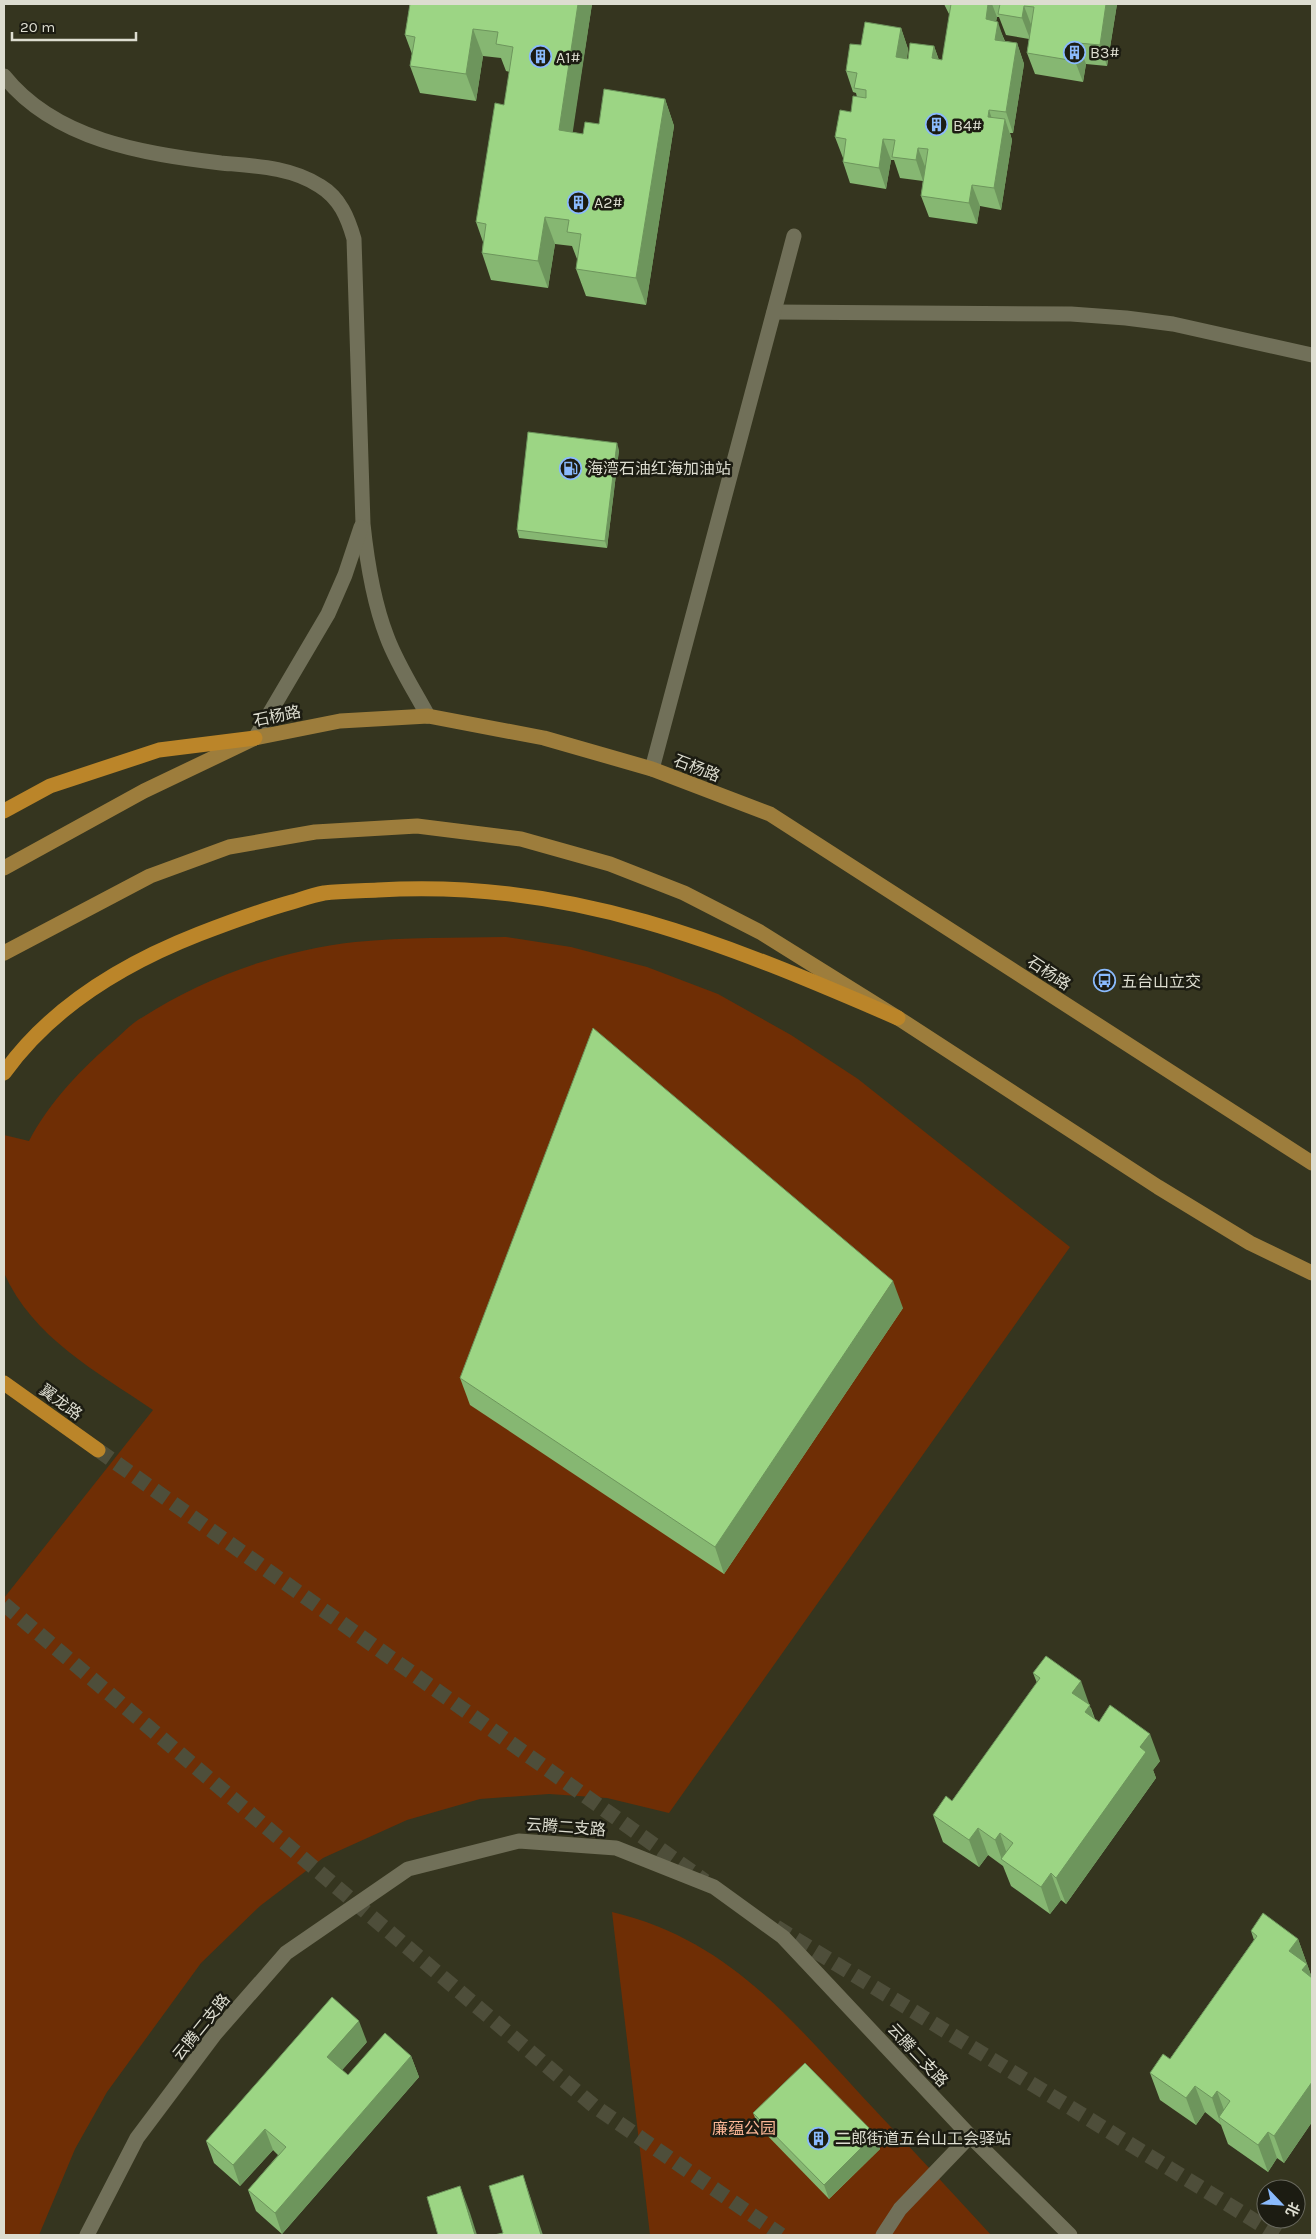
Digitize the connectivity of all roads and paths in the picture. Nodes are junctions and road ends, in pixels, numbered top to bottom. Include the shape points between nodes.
1 (4, 76) edge
2 (794, 236) dead end
3 (774, 312) junction
4 (1312, 355) edge
5 (363, 524) junction
6 (428, 716) junction
7 (254, 738) junction
8 (652, 770) junction
9 (4, 810) edge
10 (4, 868) edge
11 (4, 953) edge
12 (898, 1018) junction
13 (4, 1073) edge
14 (1312, 1162) edge
15 (1312, 1274) edge
16 (4, 1383) edge
17 (98, 1450) tunnel mouth
18 (970, 2136) junction
19 (87, 2235) edge
20 (882, 2235) edge
21 (1070, 2235) edge

1 - 5 street via 35,108 104,140 142,152 280,169 321,186 336,199 354,239
2 - 3 street
3 - 4 street via 1071,314 1126,318 1173,324
3 - 8 street
5 - 6 street via 374,596 387,639
5 - 7 street via 328,614
6 - 7 main road, 石杨路 via 340,721
6 - 8 main road, 石杨路 via 544,738
7 - 9 highway via 159,750 50,786
7 - 10 main road, 石杨路 via 144,791
8 - 14 main road, 石杨路 via 770,814
11 - 12 main road via 150,876 229,847 315,832 417,826 521,839 610,864 684,893 760,932
12 - 13 highway via 773,964 669,928 592,907 509,893 430,888 333,892 244,916 174,944 119,972 64,1008 22,1048
12 - 15 main road via 1158,1187 1250,1243
16 - 17 highway, 翼龙路
18 - 19 street, 云腾二支路 via 783,1937 714,1887 616,1848 519,1841 408,1869 286,1953 215,2034 137,2138
18 - 20 street via 900,2209
18 - 21 street, 云腾二支路

